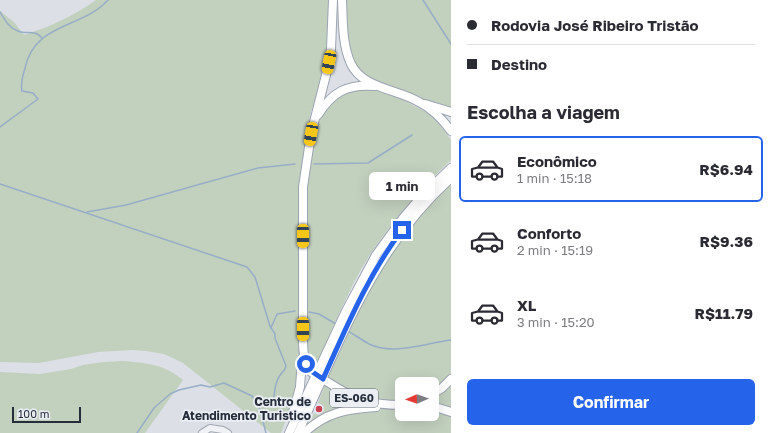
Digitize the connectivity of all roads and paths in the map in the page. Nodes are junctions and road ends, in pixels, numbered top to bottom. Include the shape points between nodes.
1 (332, 0) edge
2 (342, 0) edge
3 (377, 86) junction
4 (420, 102) junction
5 (451, 112) edge
6 (314, 122) junction
7 (451, 131) edge
8 (451, 168) edge
9 (451, 178) edge
10 (303, 344) junction
11 (320, 377) junction
12 (451, 379) edge
13 (439, 390) edge
14 (395, 405) edge
15 (395, 405) edge
16 (439, 408) edge
17 (451, 412) edge
18 (202, 433) edge
19 (228, 433) edge
20 (288, 433) edge
21 (298, 433) edge
22 (304, 433) edge

1 - 6 main road, ES-060 via 331,49
2 - 3 main road via 344,41 350,62 360,76
3 - 4 main road
3 - 6 main road via 348,87 338,92
4 - 5 main road
4 - 7 main road via 437,115
6 - 10 main road, ES-060 via 303,186
8 - 11 main road via 428,189 376,255 346,311
9 - 11 main road via 417,211 390,248 361,297
10 - 11 main road, ES-060 via 308,369
10 - 20 main road via 300,387
11 - 14 main road, ES-060 via 359,400
11 - 20 main road
11 - 21 main road
12 - 13 main road
15 - 22 main road via 343,410
16 - 17 main road
18 - 19 street via 210,428

